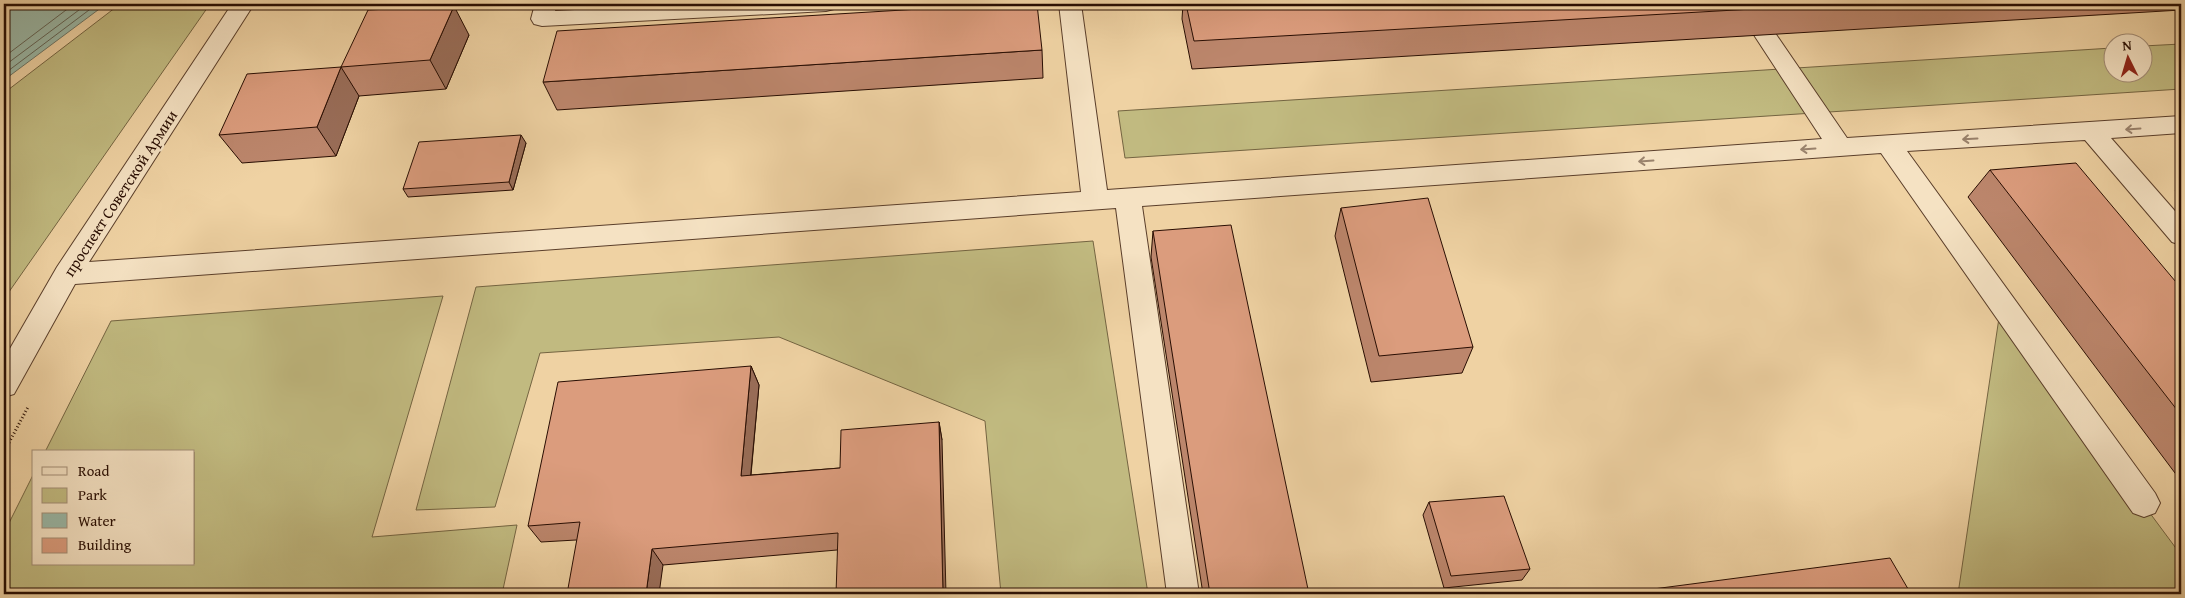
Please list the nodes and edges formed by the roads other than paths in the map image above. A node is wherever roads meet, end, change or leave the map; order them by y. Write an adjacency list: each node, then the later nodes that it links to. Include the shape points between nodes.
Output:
1 (243, 4): 13 (street, проспект Советской Армии)
2 (546, 4): 3 (street, via 542,19)
3 (826, 4)
4 (1070, 4): 11 (street)
5 (1765, 34): 9 (street)
6 (2181, 125): 7 (street, one-way to 7)
7 (2092, 132): 8 (street, one-way to 8); 12 (street)
8 (1888, 144): 9 (street); 15 (street)
9 (1840, 147): 10 (street, one-way to 10)
10 (1128, 198): 11 (street); 16 (street)
11 (1095, 200): 13 (street)
12 (2181, 235)
13 (67, 274): 14 (street, проспект Советской Армии)
14 (4, 385)
15 (2144, 504)
16 (1183, 594)

